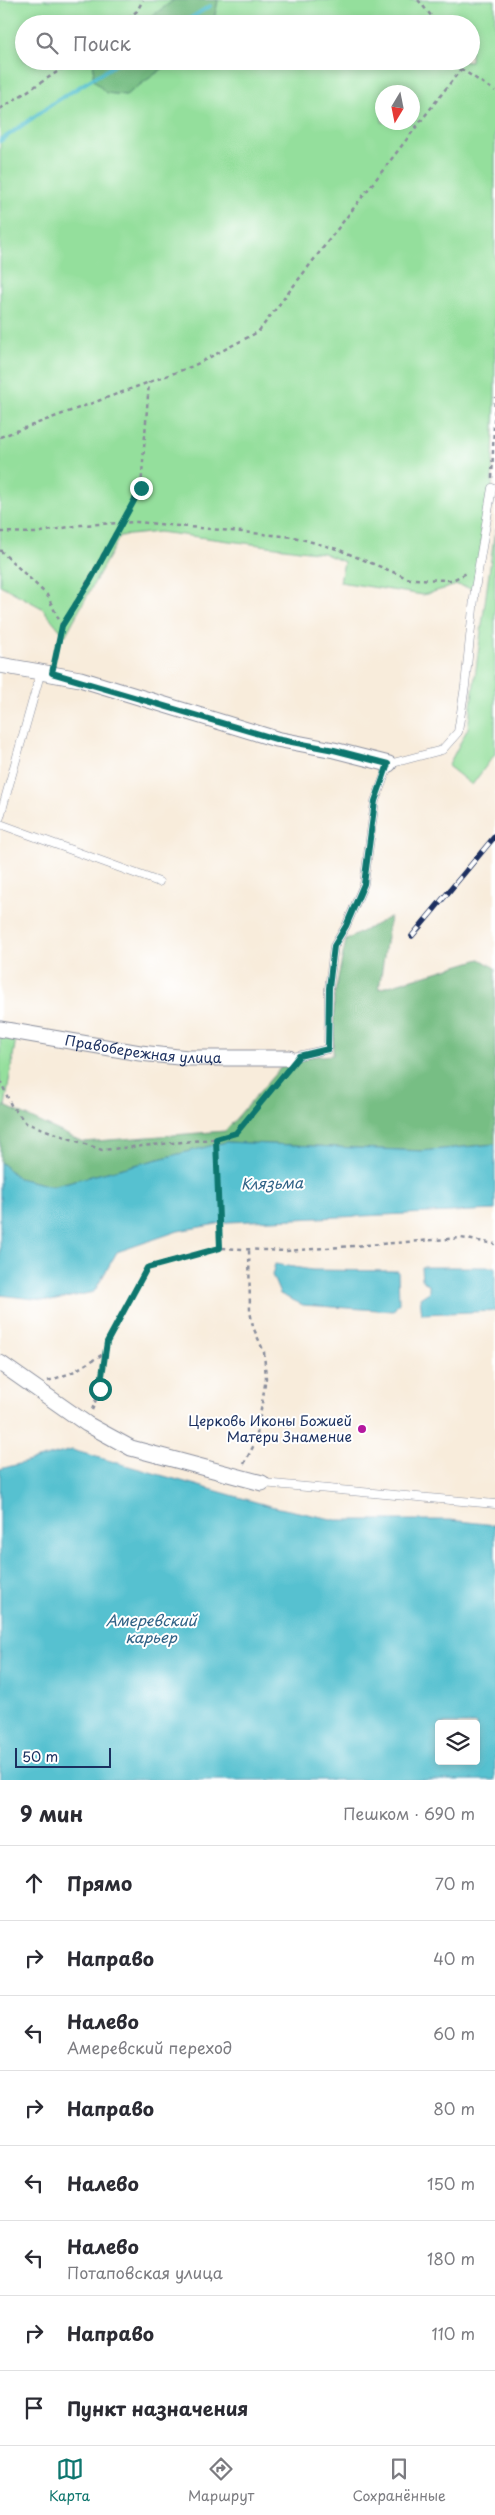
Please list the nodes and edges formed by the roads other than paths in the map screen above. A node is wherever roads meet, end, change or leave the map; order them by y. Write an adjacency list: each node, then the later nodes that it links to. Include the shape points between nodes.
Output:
1 (492, 488): 4 (lane, via 475,589 458,732 442,750)
2 (0, 665): 3 (street)
3 (46, 672): 4 (street, via 276,739); 5 (lane)
4 (388, 764): 9 (lane, via 375,801 364,884 334,946 329,988 328,1049)
5 (0, 817)
6 (0, 824): 7 (lane)
7 (159, 882)
8 (0, 1029): 9 (street, Правобережная улица, via 188,1058)
9 (294, 1057)
10 (0, 1363): 11 (street, via 87,1424 131,1448)
11 (262, 1484): 12 (lane)
12 (495, 1504)

